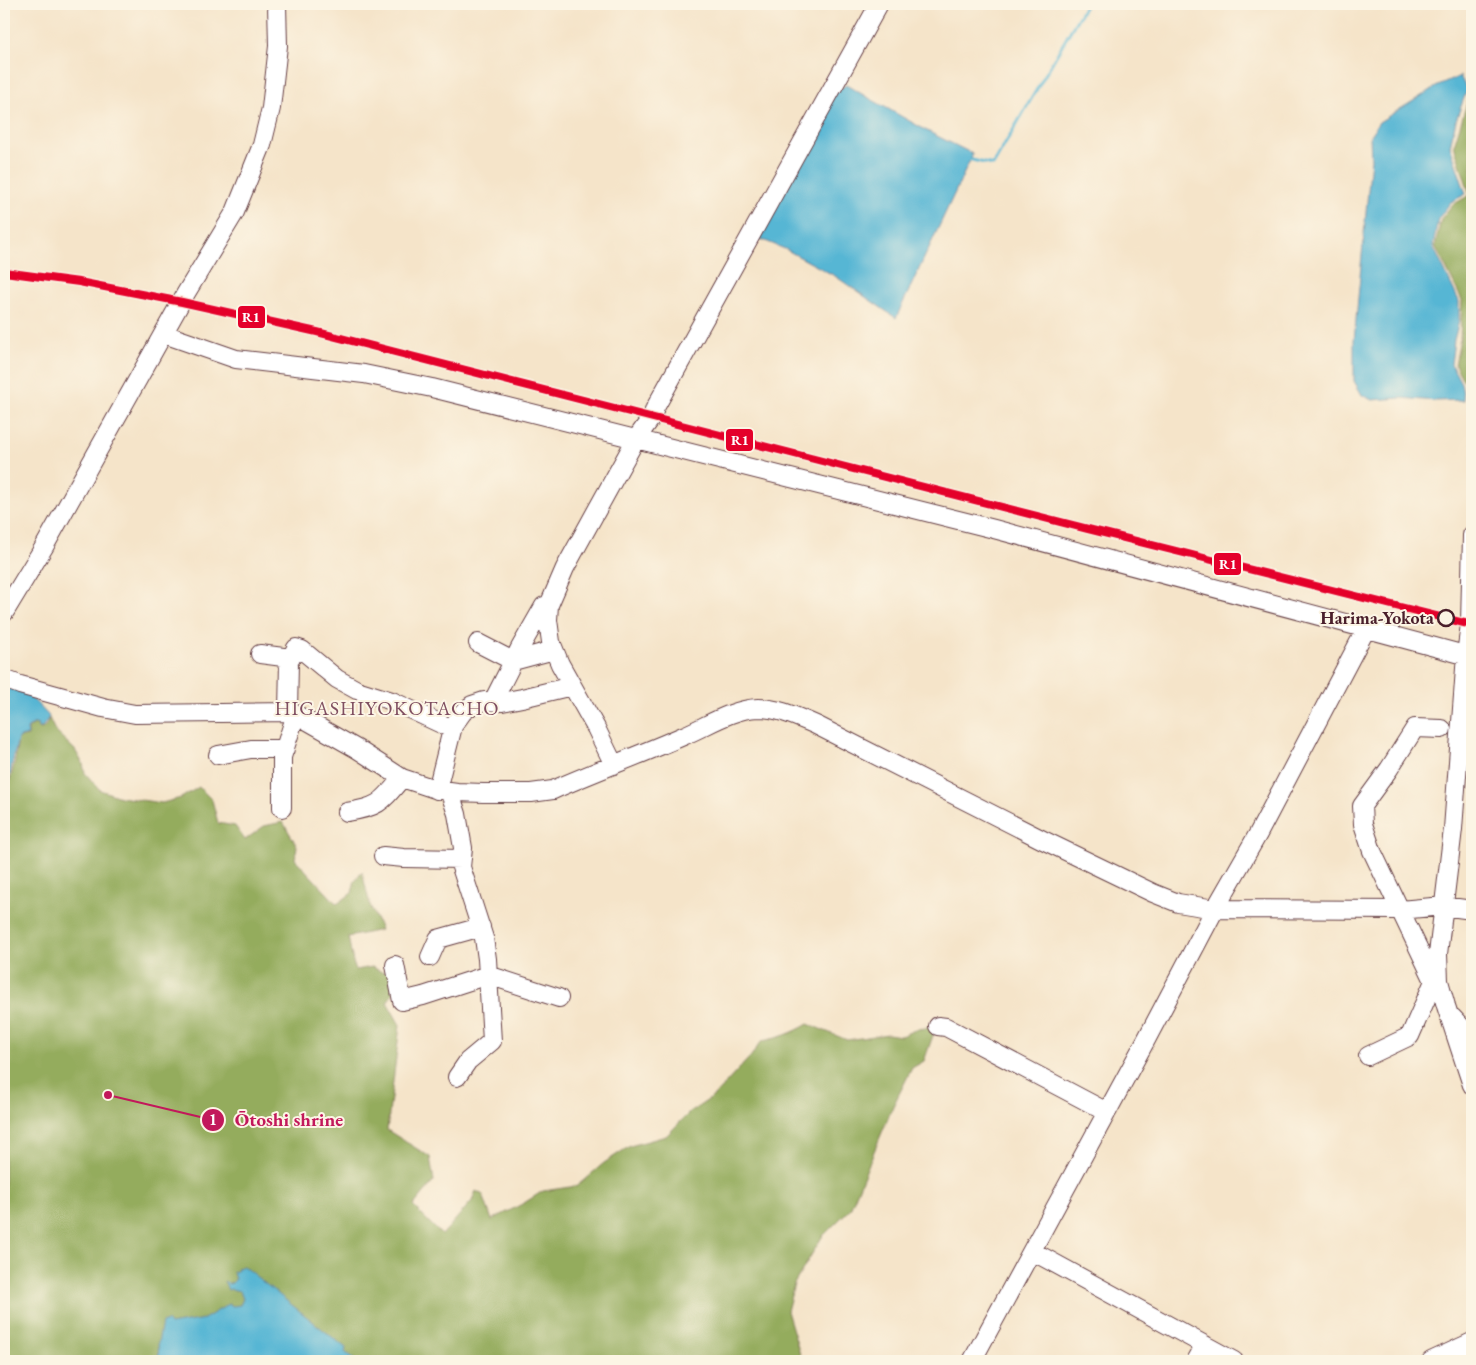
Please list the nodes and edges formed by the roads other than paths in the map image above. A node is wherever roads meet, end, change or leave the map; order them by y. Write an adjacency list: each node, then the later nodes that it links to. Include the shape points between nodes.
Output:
1 (277, 4): 3 (street, via 275,81 262,145 234,212)
2 (878, 4): 4 (street, via 652,418)
3 (164, 334): 4 (street, via 236,359 364,374); 7 (street)
4 (636, 439): 6 (street, via 565,568); 8 (street, via 984,526)
5 (1472, 536): 12 (street)
6 (549, 605): 10 (street, via 548,620); 14 (street, via 544,606)
7 (4, 613)
8 (1366, 628): 12 (street); 31 (street)
9 (478, 643): 14 (street)
10 (554, 650): 14 (street); 16 (street)
11 (260, 654): 13 (street)
12 (1469, 656): 30 (street, via 1453,829)
13 (291, 658): 18 (street); 19 (street, via 296,648 302,650 337,679 357,690 392,701)
14 (513, 662): 17 (street)
15 (4, 679): 18 (street, via 135,714)
16 (572, 686): 17 (street, via 502,702); 23 (street)
17 (493, 701): 19 (street, via 472,705)
18 (292, 713): 21 (street); 24 (street)
19 (452, 729): 25 (street)
20 (1442, 729): 32 (street, via 1415,728 1362,806 1363,824 1372,850)
21 (285, 749): 22 (street, via 251,748); 26 (street, via 282,757)
22 (218, 755)
23 (614, 764): 25 (street, via 554,790 531,793); 31 (street, via 737,712 774,709 816,725 1153,893 1178,903)
24 (402, 778): 25 (street); 27 (street, via 379,804)
25 (444, 791): 29 (street, via 452,796 457,814)
26 (282, 808)
27 (347, 812)
28 (383, 856): 29 (street)
29 (462, 859): 34 (street, via 461,867)
30 (1442, 906): 32 (street); 33 (street); 38 (street)
31 (1215, 909): 32 (street); 46 (street)
32 (1400, 910): 38 (street)
33 (1472, 910)
34 (480, 927): 35 (street, via 438,939); 37 (street)
35 (430, 957)
36 (395, 965): 37 (street, via 402,1001)
37 (488, 975): 39 (street); 44 (street, via 492,1041 468,1061)
38 (1437, 981): 40 (street); 43 (street, via 1410,1036)
39 (559, 998)
40 (1450, 1017): 42 (street); 45 (street)
41 (938, 1026): 46 (street, via 946,1027)
42 (1472, 1038)
43 (1368, 1056)
44 (458, 1077)
45 (1472, 1085)
46 (1107, 1112): 47 (street)
47 (1032, 1251): 48 (street); 50 (street)
48 (1199, 1342): 51 (street); 52 (street)
49 (1472, 1342): 53 (street)
50 (972, 1361)
51 (1196, 1361)
52 (1234, 1361)
53 (1431, 1361)

